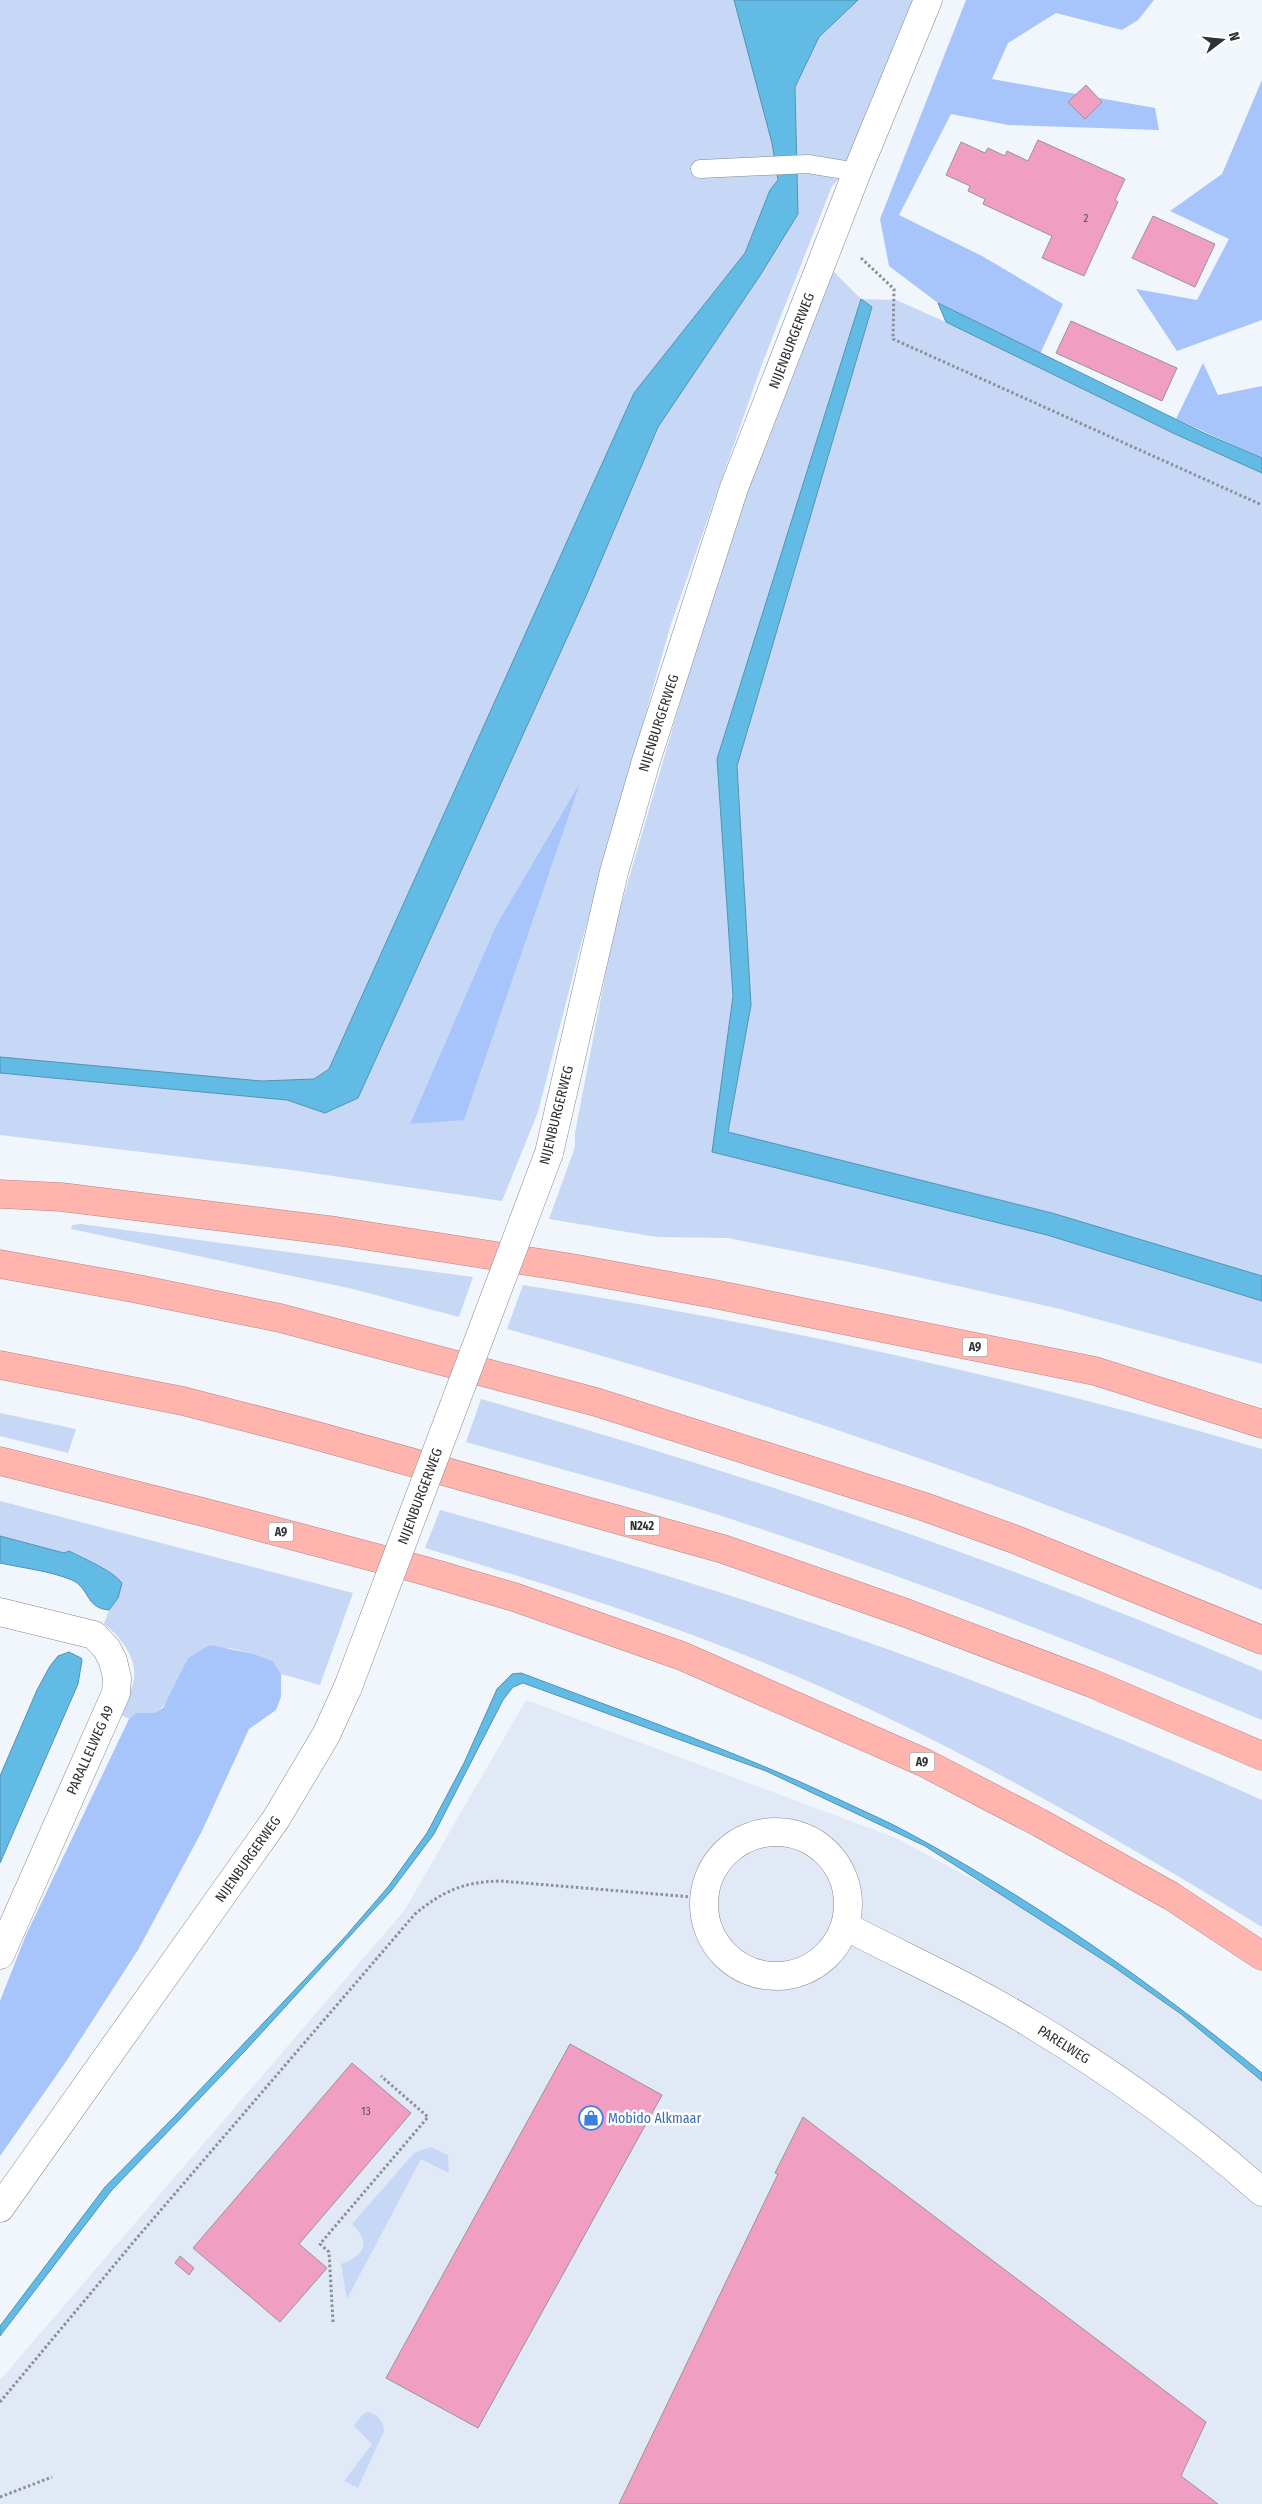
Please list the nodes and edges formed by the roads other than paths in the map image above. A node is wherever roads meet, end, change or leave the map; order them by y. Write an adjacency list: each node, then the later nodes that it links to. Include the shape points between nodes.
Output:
1 (928, 0): 3 (street, NIJENBURGERWEG)
2 (700, 169): 3 (lane, via 808,164)
3 (857, 172): 16 (street, NIJENBURGERWEG, bridge, via 734,488 646,761 614,872 549,1153 348,1687 326,1735 276,1818)
4 (0, 1194): 7 (highway, A9, via 61,1197 336,1231 706,1292 1095,1371)
5 (0, 1264): 10 (highway, via 280,1318 596,1402 922,1506 1014,1539)
6 (0, 1365): 11 (highway, N242, via 182,1402 294,1430 723,1549 1091,1683)
7 (1262, 1424)
8 (0, 1461): 14 (highway, A9, via 422,1570 514,1597 682,1656 924,1763 1171,1896)
9 (0, 1612): 13 (street, PARALLELWEG A9, via 94,1635 107,1649 117,1678 116,1693)
10 (1262, 1640)
11 (1262, 1756)
12 (845, 1926): 12 (street, via 834,1947 818,1964 797,1974 774,1977 751,1972 730,1960 715,1943 705,1922 704,1898 709,1876 721,1855 736,1843 754,1834 774,1830 793,1833 812,1840 828,1852 840,1868 849,1907); 15 (street, PARELWEG, via 1040,2029 1113,2076 1190,2132)
13 (0, 1955)
14 (1262, 1956)
15 (1262, 2192)
16 (0, 2208)

